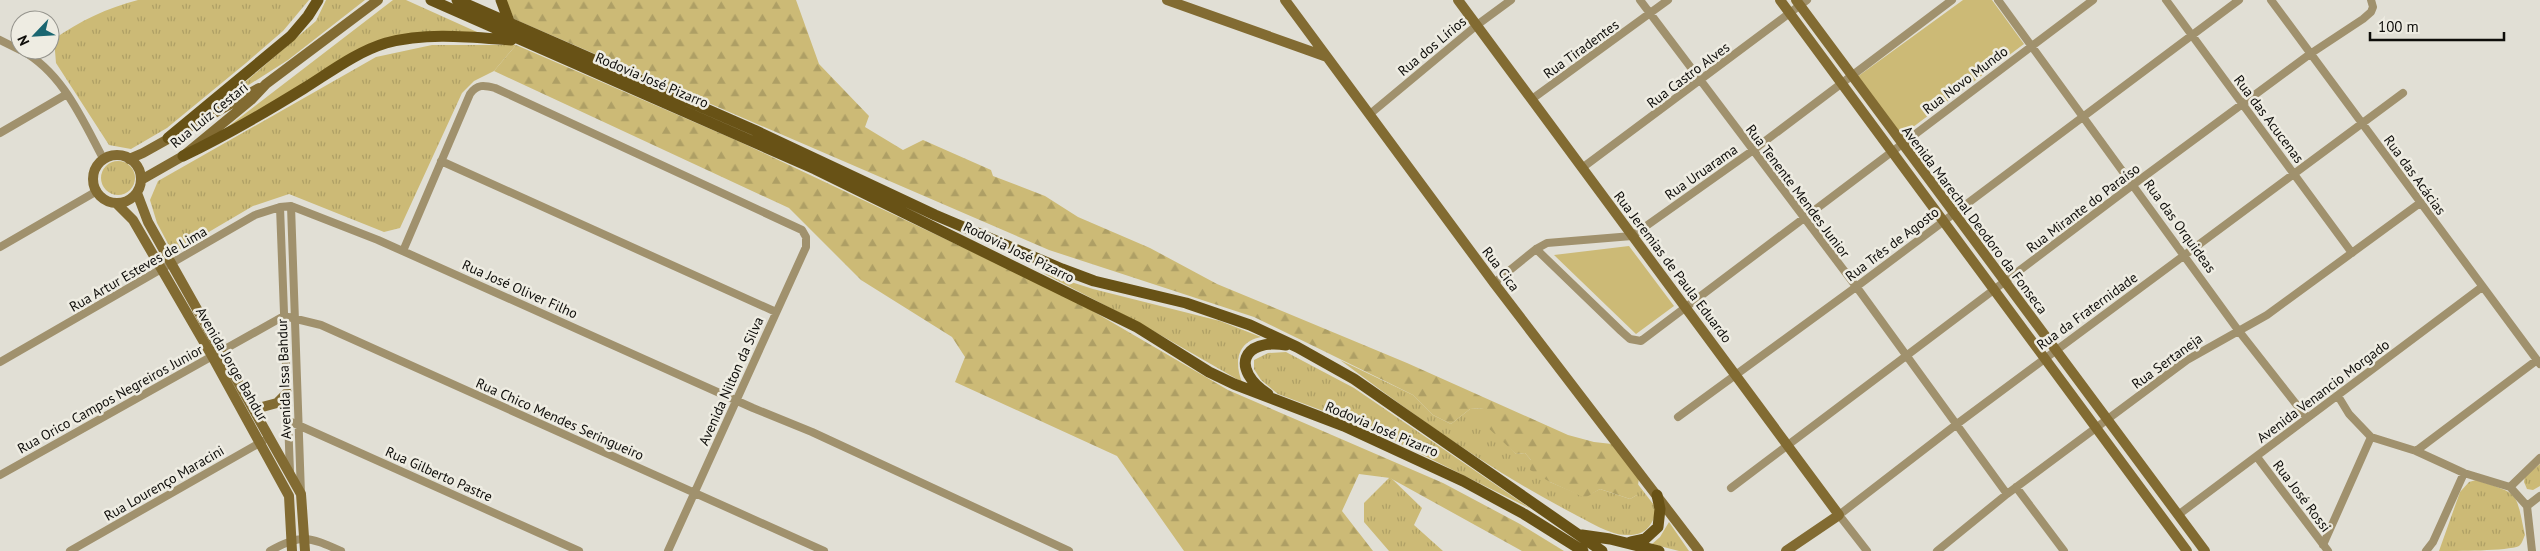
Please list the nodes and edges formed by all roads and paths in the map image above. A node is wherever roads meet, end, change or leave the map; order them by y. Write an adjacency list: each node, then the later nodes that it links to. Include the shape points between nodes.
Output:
1 (318, 0): 44 (main road, via 291,36)
2 (431, 0): 27 (main road, Rodovia José Pizarro)
3 (457, 0): 23 (main road, Rodovia José Pizarro)
4 (501, 0): 23 (main road)
5 (1168, 0): 26 (street)
6 (1285, 0): 28 (street, Rua Cica)
7 (1458, 0): 24 (street, Rua Jeremias de Paula Eduardo)
8 (1511, 0): 24 (street, Rua dos Lírios)
9 (1640, 0): 22 (street, Rua Tenente Mendes Junior)
10 (1668, 0): 22 (street, Rua Tiradentes)
11 (1780, 0): 21 (street, Avenida Marechal Deodoro da Fonseca)
12 (1952, 0): 33 (street, Rua Uruarama)
13 (1998, 0): 29 (street, Rua das Orquideas)
14 (2093, 0): 29 (street, Rua Novo Mundo)
15 (2166, 0): 25 (street, Rua das Acucenas)
16 (2239, 0): 25 (street, Rua Três de Agosto)
17 (2271, 0): 30 (street, Rua das Acácias)
18 (2371, 0): 30 (street, Rua Mirante do Paraíso, via 2371,12)
19 (377, 1): 35 (street, Rua Luiz Cestari)
20 (1801, 2): 21 (street, Rua Castro Alves); 33 (street, Avenida Marechal Deodoro da Fonseca)
21 (1790, 13): 33 (street, Avenida Marechal Deodoro da Fonseca); 34 (street, Rua Castro Alves)
22 (1650, 14): 34 (street, Rua Tenente Mendes Junior); 38 (street, Rua Tiradentes)
23 (510, 24): 83 (main road, Rodovia José Pizarro, via 1062,269 1094,281 1186,303 1250,325)
24 (1477, 25): 38 (street, Rua Jeremias de Paula Eduardo); 40 (street, Rua dos Lírios)
25 (2191, 35): 39 (street, Rua das Acucenas); 41 (street, Rua Três de Agosto)
26 (1279, 39): 28 (street, via 1312,48); 31 (street)
27 (520, 41): 48 (main road, via 440,36 384,44 364,52 260,115); 94 (main road, Rodovia José Pizarro, via 815,169 1137,327 1217,376)
28 (1317, 44): 31 (street, Rua Cica)
29 (2032, 45): 41 (street, Rua das Orquideas); 45 (street, Rua Novo Mundo)
30 (2310, 54): 39 (street, Rua Mirante do Paraíso); 42 (street, Rua das Acácias)
31 (1327, 57): 40 (street, Rua Cica)
32 (35, 60): 37 (street, via 46,67)
33 (1846, 80): 45 (street, Avenida Marechal Deodoro da Fonseca); 46 (street, Avenida Marechal Deodoro da Fonseca); 47 (street, Rua Uruarama)
34 (1701, 81): 47 (street, Rua Tenente Mendes Junior); 52 (street, Rua Castro Alves)
35 (266, 84): 44 (street, Rua Luiz Cestari); 48 (street, Rua Luiz Cestari)
36 (2403, 93): 42 (street, Rua da Fraternidade)
37 (67, 94): 43 (street); 50 (street)
38 (1532, 100): 52 (street, Rua Jeremias de Paula Eduardo)
39 (2242, 105): 53 (street, Rua das Acucenas); 55 (street, Rua Mirante do Paraíso)
40 (1370, 114): 74 (street, Rua Cica)
41 (2084, 116): 55 (street, Rua das Orquideas); 62 (street, Rua Três de Agosto)
42 (2362, 124): 53 (street, Rua da Fraternidade); 59 (street, Rua das Acácias)
43 (0, 133)
44 (168, 138): 49 (street, Rua Luiz Cestari)
45 (1901, 144): 46 (street, Rua Novo Mundo); 62 (street, Avenida Marechal Deodoro da Fonseca)
46 (1892, 150): 63 (street, Rua Novo Mundo); 64 (street, Avenida Marechal Deodoro da Fonseca)
47 (1752, 151): 63 (street, Rua Tenente Mendes Junior); 65 (street, Rua Uruarama)
48 (183, 156): 54 (street, Rua Luiz Cestari)
49 (129, 159): 50 (street, via 115,156); 54 (street, via 138,168)
50 (104, 160): 56 (street, via 95,172)
51 (441, 162): 68 (street); 79 (street); 79 (street, Avenida Nilton da Silva, via 470,94 476,87 484,85 495,88 805,233 806,247)
52 (1582, 168): 65 (street, Rua Jeremias de Paula Eduardo)
53 (2294, 174): 69 (street, Rua das Acucenas); 70 (street, Rua da Fraternidade)
54 (141, 180): 57 (street)
55 (2134, 184): 70 (street, Rua das Orquideas); 73 (street, Rua Mirante do Paraíso)
56 (97, 191): 58 (street, via 109,202); 66 (street)
57 (137, 193): 58 (street, via 132,199); 71 (street, Avenida Jorge Bahdur, via 141,209)
58 (116, 203): 72 (street, Avenida Jorge Bahdur, via 133,220)
59 (2420, 203): 69 (street, Rua Sertaneja); 76 (street, Rua das Acácias)
60 (291, 206): 61 (street, Rua Artur Esteves de Lima); 68 (street, Rua José Oliver Filho); 81 (street, Avenida Issa Bahdur)
61 (280, 207): 71 (street, Rua Artur Esteves de Lima, via 255,215); 80 (street, Avenida Issa Bahdur)
62 (1954, 213): 64 (street, Rua Três de Agosto); 73 (street, Avenida Marechal Deodoro da Fonseca)
63 (1803, 218): 75 (street, Rua Tenente Mendes Junior); 78 (street, Rua Novo Mundo)
64 (1944, 221): 75 (street, Rua Três de Agosto); 77 (street, Avenida Marechal Deodoro da Fonseca)
65 (1632, 236): 67 (street, via 1553,243); 78 (street, Rua Jeremias de Paula Eduardo)
66 (0, 247)
67 (1536, 250): 74 (street); 78 (street, Rua Novo Mundo, via 1630,339 1646,338)
68 (403, 251): 93 (street, Rua José Oliver Filho)
69 (2352, 253): 82 (street, Rua Sertaneja, via 2267,315)
70 (2186, 256): 82 (street, Rua das Orquideas); 84 (street, Rua da Fraternidade)
71 (170, 263): 72 (street, Rua Artur Esteves de Lima); 85 (street, Avenida Jorge Bahdur)
72 (160, 269): 85 (street, Avenida Jorge Bahdur); 88 (street, Rua Artur Esteves de Lima)
73 (2005, 282): 77 (street, Rua Mirante do Paraíso); 84 (street, Avenida Marechal Deodoro da Fonseca)
74 (1494, 283): 117 (street, Rua Cica)
75 (1856, 287): 86 (street, Rua Tenente Mendes Junior); 90 (street, Rua Três de Agosto)
76 (2482, 287): 89 (street, Rua das Acácias); 92 (street, Avenida Venancio Morgado)
77 (1996, 290): 86 (street, Rua Mirante do Paraíso); 87 (street, Avenida Marechal Deodoro da Fonseca)
78 (1685, 308): 90 (street, Rua Jeremias de Paula Eduardo)
79 (776, 312): 93 (street, Avenida Nilton da Silva)
80 (284, 316): 81 (street, Rua Chico Mendes Seringueiro); 85 (street, Rua Orico Campos Negreiros Junior); 91 (street, Avenida Issa Bahdur)
81 (295, 317): 101 (street, Avenida Issa Bahdur); 116 (street, Rua Chico Mendes Seringueiro, via 330,329)
82 (2238, 330): 97 (street, Rua das Orquideas); 98 (street, Rua Sertaneja, via 2187,360)
83 (1297, 347): 94 (main road, via 1265,344 1250,352 1245,359 1251,382); 125 (main road, Rodovia José Pizarro, via 1354,379)
84 (2056, 351): 87 (street, Rua da Fraternidade); 98 (street, Avenida Marechal Deodoro da Fonseca)
85 (216, 354): 95 (street, Avenida Jorge Bahdur); 104 (street, Avenida Jorge Bahdur); 110 (street, Rua Orico Campos Negreiros Junior)
86 (1908, 356): 100 (street, Rua Tenente Mendes Junior); 105 (street, Rua Mirante do Paraíso)
87 (2045, 359): 100 (street, Rua da Fraternidade); 102 (street, Avenida Marechal Deodoro da Fonseca)
88 (0, 362)
89 (2539, 362): 106 (street)
90 (1736, 375): 96 (street, Rua Três de Agosto); 105 (street, Rua Jeremias de Paula Eduardo)
91 (287, 393): 95 (street, via 277,403); 99 (street, Avenida Issa Bahdur)
92 (2338, 396): 97 (street, Avenida Venancio Morgado); 103 (street, via 2349,414)
93 (736, 400): 116 (street, Avenida Nilton da Silva); 139 (street, Rua José Oliver Filho)
94 (1284, 405): 124 (main road, Rodovia José Pizarro, via 1344,426 1439,470)
95 (255, 410): 104 (street, Avenida Jorge Bahdur)
96 (1678, 417)
97 (2307, 418): 107 (street, Avenida Venancio Morgado)
98 (2108, 420): 102 (street, Rua Sertaneja); 123 (street, Avenida Marechal Deodoro da Fonseca)
99 (289, 421): 101 (street, Rua Gilberto Pastre); 111 (street, Avenida Issa Bahdur)
100 (1957, 424): 118 (street, Rua Tenente Mendes Junior); 122 (street, Rua da Fraternidade)
101 (300, 425): 115 (street, Avenida Issa Bahdur); 136 (street, Rua Gilberto Pastre)
102 (2097, 428): 112 (street, Rua Sertaneja); 148 (street, Avenida Marechal Deodoro da Fonseca)
103 (2371, 437): 106 (street); 129 (street)
104 (265, 440): 111 (street, Avenida Jorge Bahdur); 119 (street, Avenida Jorge Bahdur); 131 (street, Rua Lourenço Maracini)
105 (1788, 446): 114 (street, Rua Mirante do Paraíso); 122 (street, Rua Jeremias de Paula Eduardo)
106 (2416, 451): 109 (street)
107 (2257, 457): 123 (street, Avenida Venancio Morgado); 129 (street, Rua José Rossi)
108 (2540, 458): 113 (street)
109 (2464, 473): 113 (street); 150 (street)
110 (0, 475)
111 (290, 476): 115 (street, Avenida Jorge Bahdur); 119 (street, Avenida Issa Bahdur)
112 (2016, 487): 118 (street, Rua Sertaneja); 147 (street)
113 (2510, 487): 121 (street)
114 (1731, 488)
115 (302, 494): 127 (street, Avenida Issa Bahdur)
116 (694, 494): 137 (street, Avenida Nilton da Silva); 138 (street, Rua Chico Mendes Seringueiro)
117 (1657, 494): 128 (main road, via 1660,509 1658,527 1645,539); 144 (street, Rua Cica)
118 (2007, 494): 130 (street, Rua Sertaneja)
119 (289, 496): 126 (street, Avenida Jorge Bahdur)
120 (2540, 496): 121 (street)
121 (2527, 506): 151 (street)
122 (1839, 515): 145 (street, Rua da Fraternidade); 146 (street, Rua Jeremias de Paula Eduardo)
123 (2178, 515): 149 (street, Avenida Marechal Deodoro da Fonseca)
124 (1550, 530): 140 (main road); 141 (main road, Rodovia José Pizarro)
125 (1579, 535): 128 (main road); 142 (main road, Rodovia José Pizarro)
126 (292, 539): 127 (street); 132 (street); 133 (street, Avenida Jorge Bahdur)
127 (305, 539): 134 (street, Avenida Issa Bahdur); 135 (street)
128 (1624, 542): 143 (main road)
129 (2325, 548)
130 (1939, 550)
131 (70, 551)
132 (270, 551)
133 (292, 551)
134 (305, 551)
135 (341, 551)
136 (579, 551)
137 (668, 551)
138 (824, 551)
139 (1069, 551)
140 (1578, 551)
141 (1583, 551)
142 (1602, 551)
143 (1658, 551)
144 (1700, 551)
145 (1786, 551)
146 (1867, 551)
147 (2064, 551)
148 (2187, 551)
149 (2205, 551)
150 (2427, 551)
151 (2532, 551)

